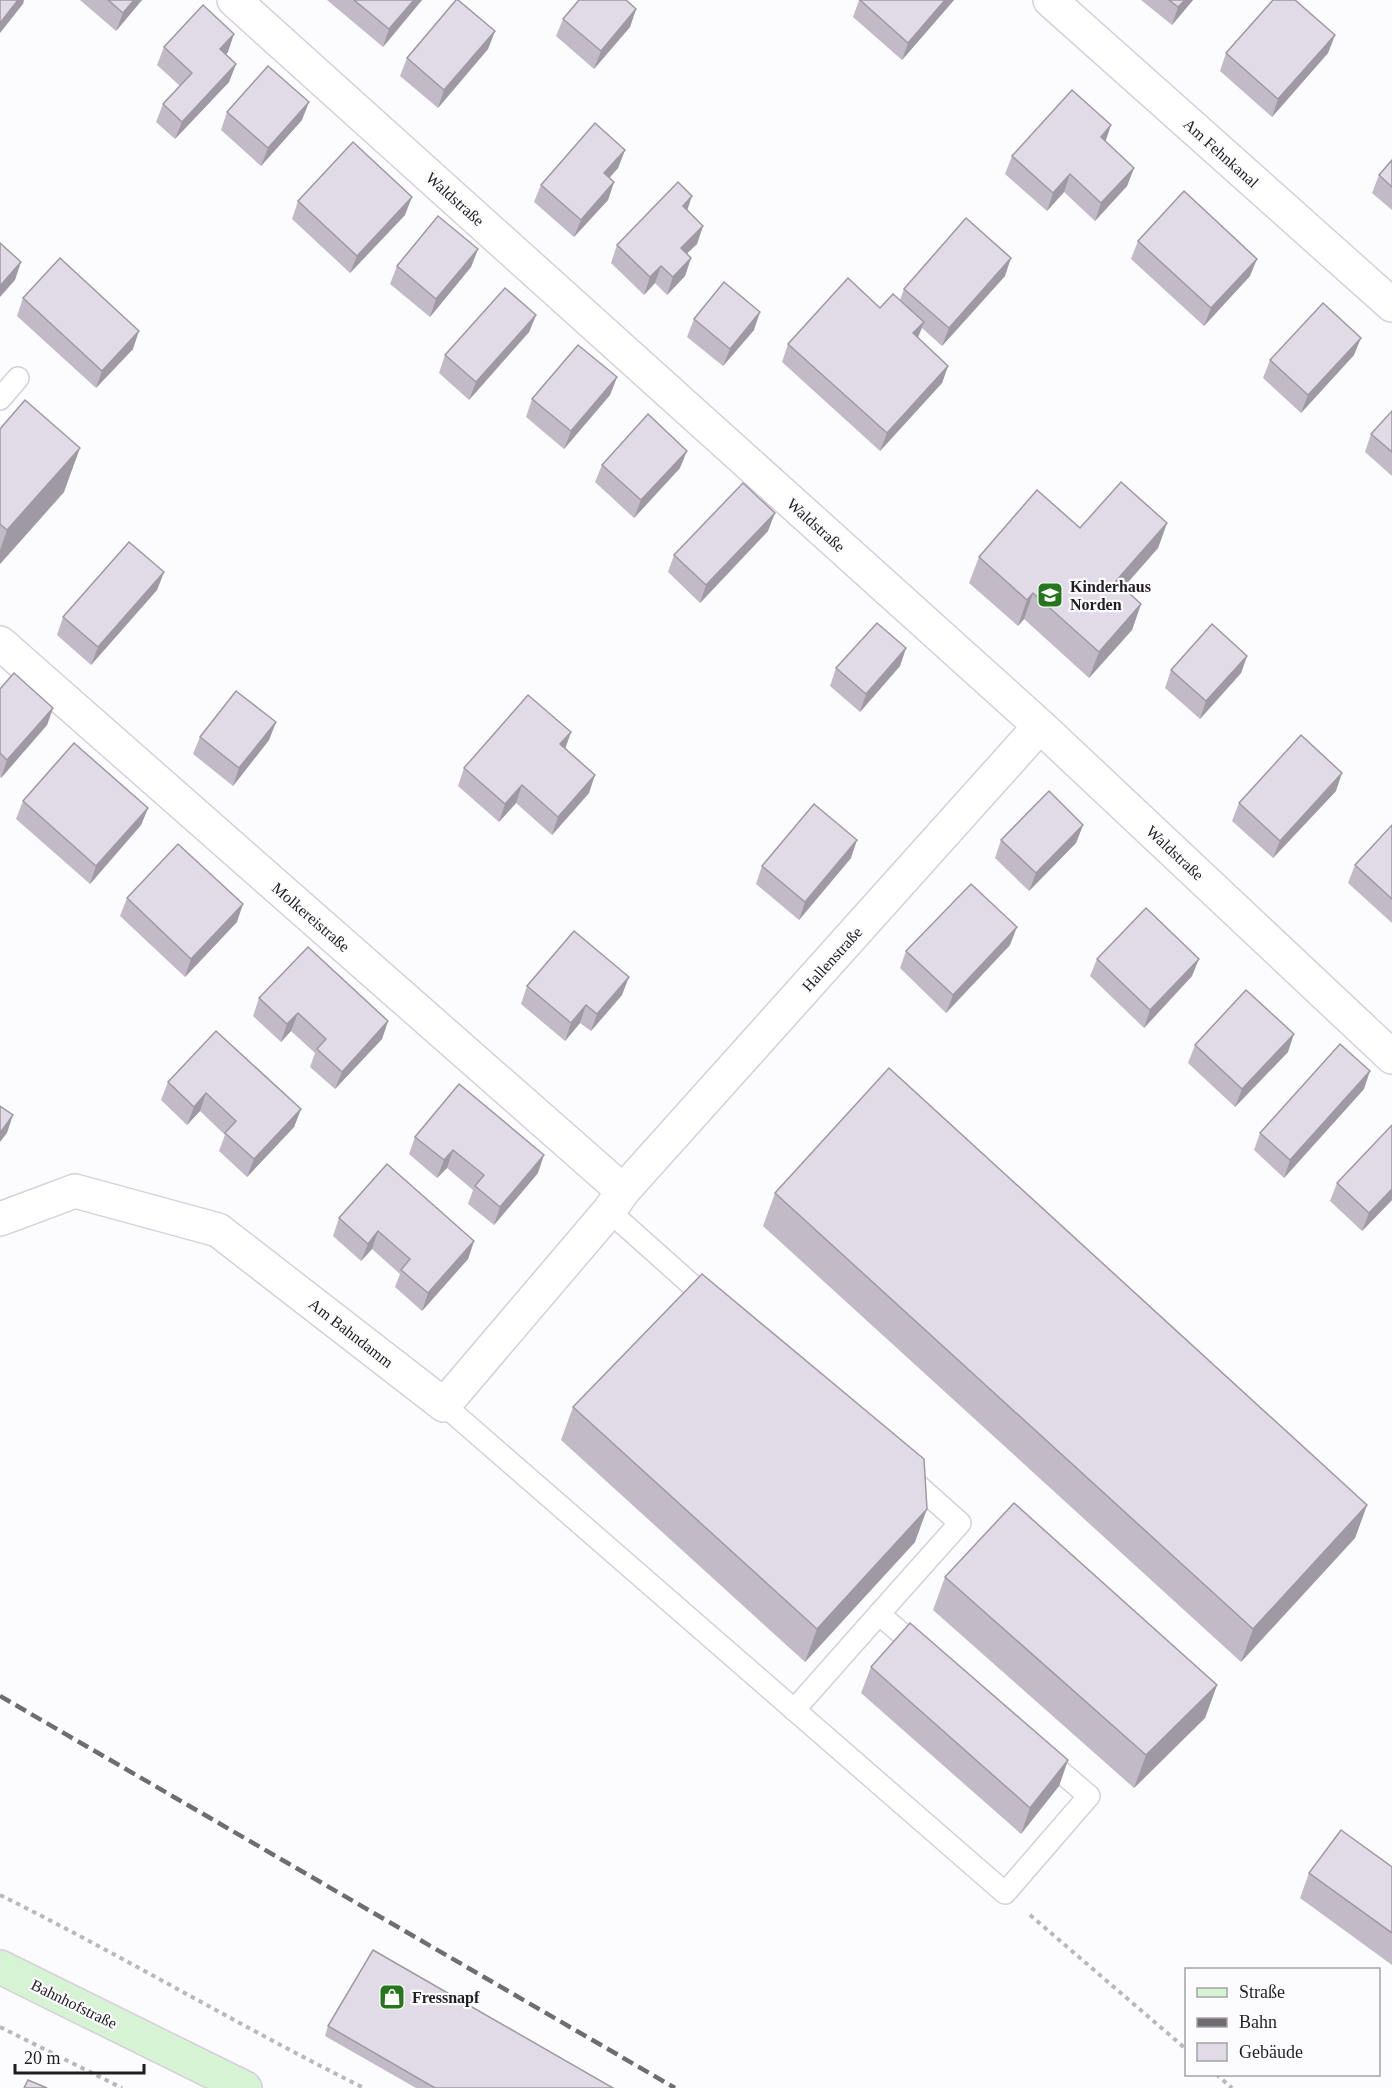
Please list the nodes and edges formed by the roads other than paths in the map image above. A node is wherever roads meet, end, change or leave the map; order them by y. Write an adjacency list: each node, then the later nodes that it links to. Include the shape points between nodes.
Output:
1 (234, 0): 7 (street, Waldstraße)
2 (1050, 0): 3 (street, Am Fehnkanal)
3 (1392, 305)
4 (18, 378): 5 (lane)
5 (0, 399)
6 (0, 643): 9 (street, Molkereistraße)
7 (1040, 726): 8 (street, Waldstraße); 9 (street, Hallenstraße)
8 (1392, 1057)
9 (616, 1201): 11 (lane); 12 (street)
10 (0, 1220): 12 (street, Am Bahndamm, via 75,1191 218,1230)
11 (732, 1320)
12 (444, 1404): 16 (lane)
13 (890, 1460): 14 (lane, via 960,1523)
14 (879, 1614): 15 (lane); 16 (lane)
15 (940, 1667)
16 (794, 1710): 17 (lane, via 1005,1893 1089,1796)
17 (1028, 1743)
18 (0, 1967): 19 (main road, Bahnhofstraße)
19 (245, 2088)

